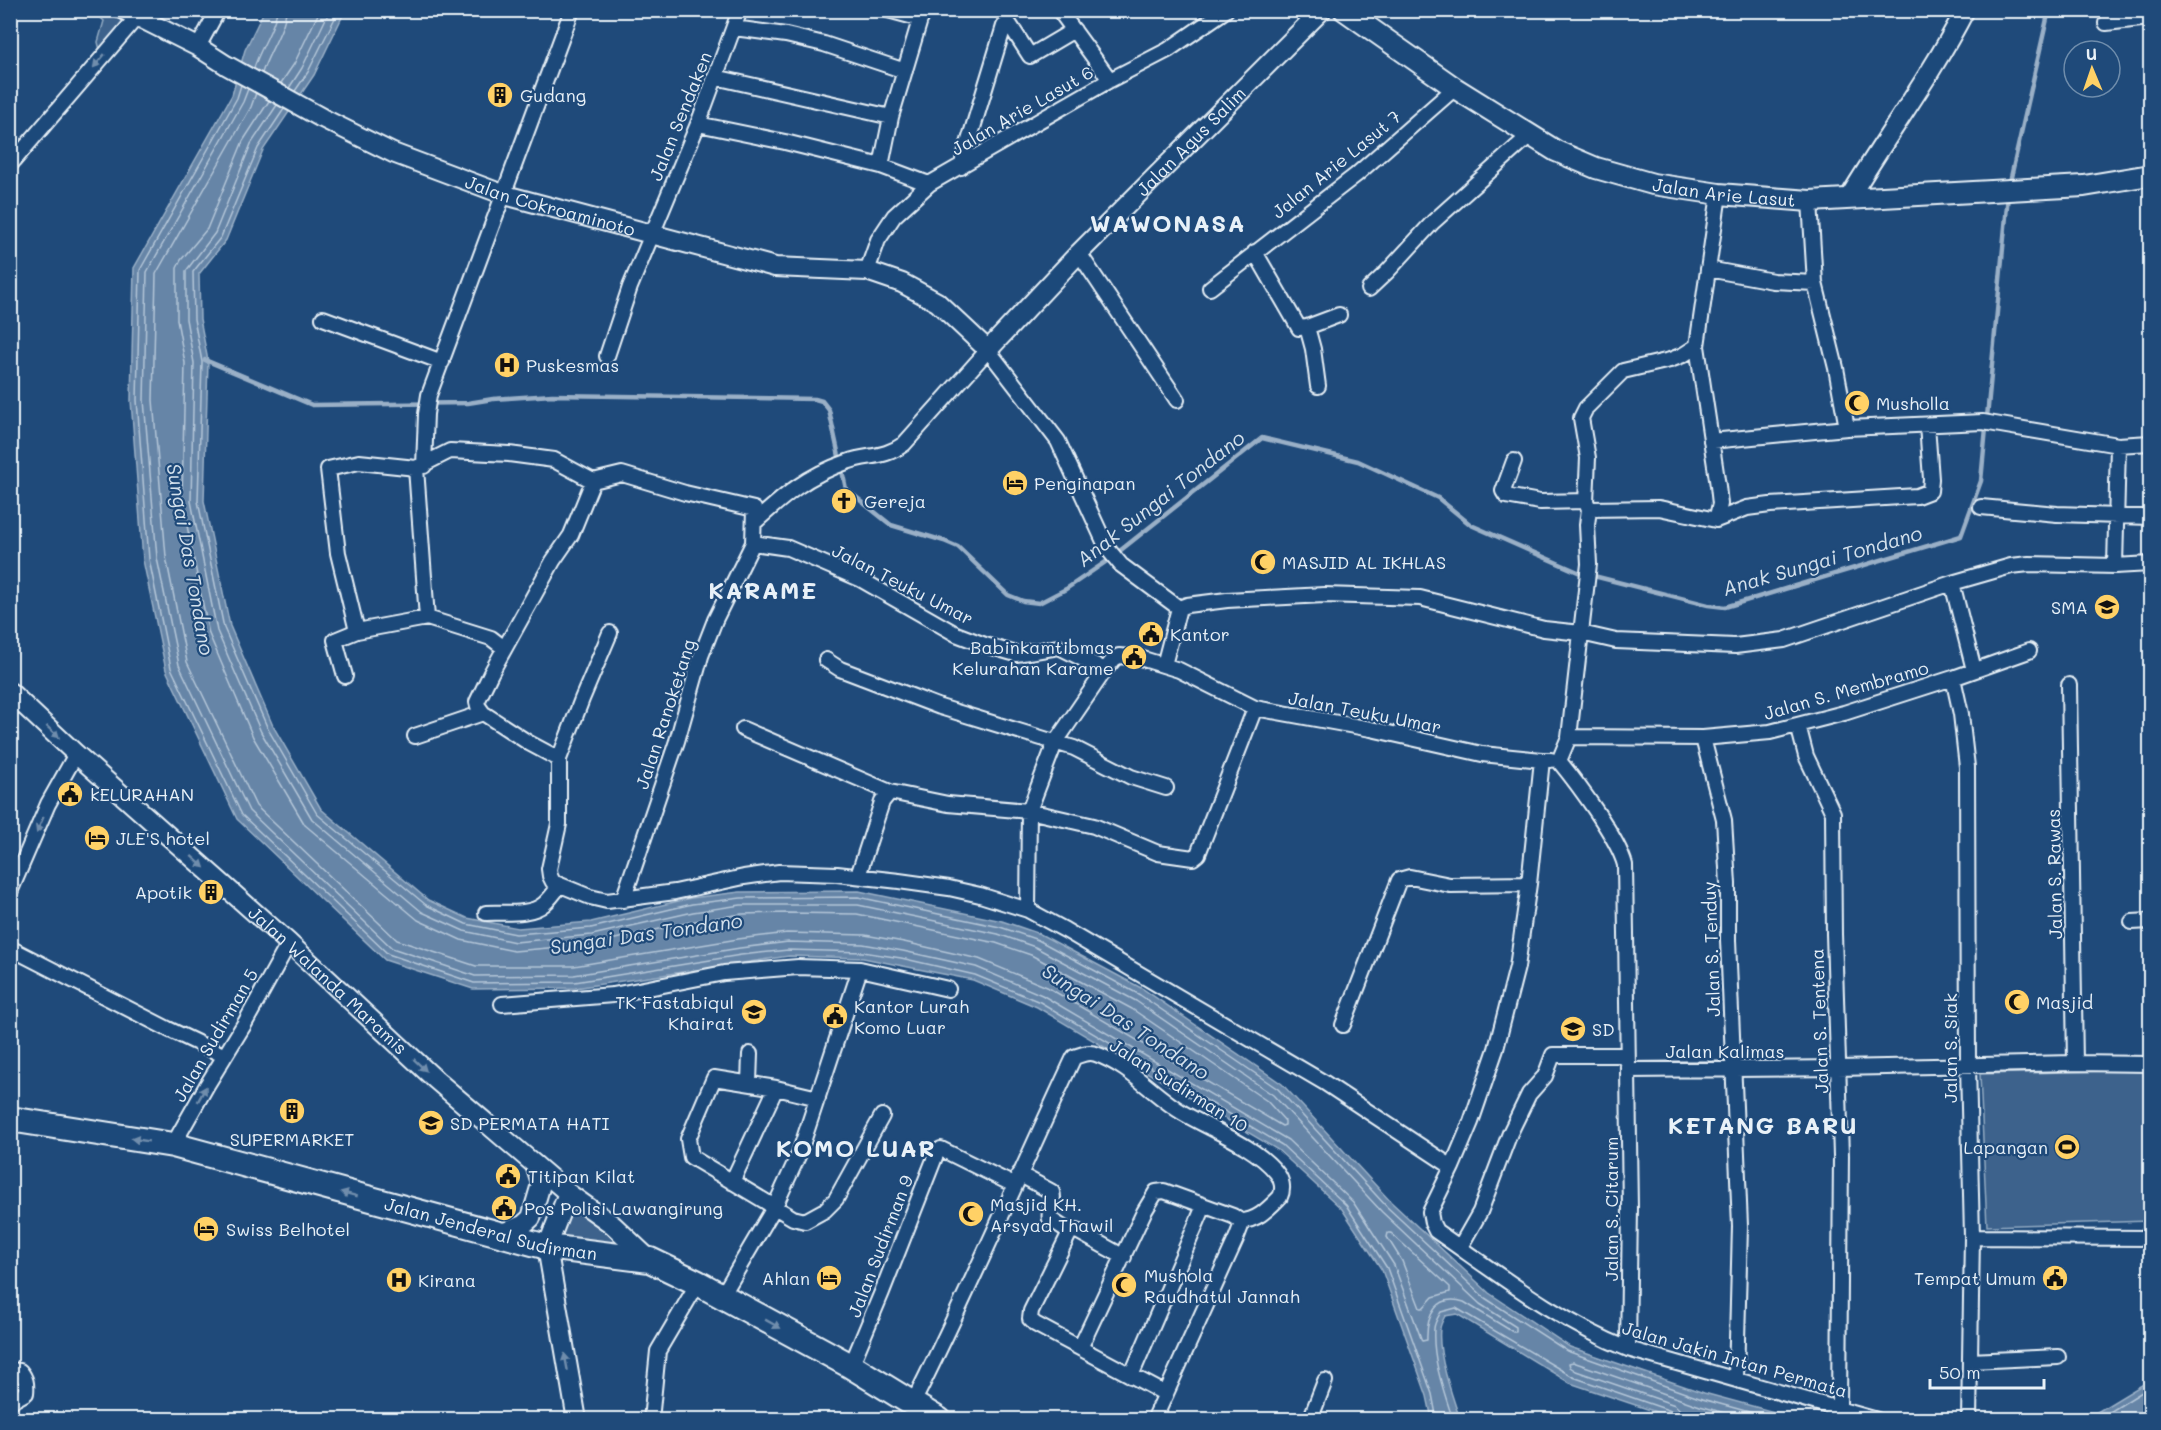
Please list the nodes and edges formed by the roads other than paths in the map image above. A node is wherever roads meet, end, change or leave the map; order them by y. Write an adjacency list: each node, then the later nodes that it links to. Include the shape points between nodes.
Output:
1 (218, 10): 16 (street)
2 (572, 10): 30 (street)
3 (740, 10): 14 (street, Jalan Sendaken)
4 (888, 10): 11 (street)
5 (1059, 10): 15 (street)
6 (1226, 10): 19 (street, Jalan Arie Lasut 6, via 1168,50)
7 (1322, 10): 35 (street, Jalan Agus Salim)
8 (1344, 10): 20 (main road, Jalan Arie Lasut)
9 (1965, 10): 31 (street)
10 (130, 14): 16 (street, Jalan Cokroaminoto); 24 (street, one-way to 24)
11 (922, 15): 17 (street)
12 (2151, 18): 13 (street)
13 (2106, 23)
14 (734, 28): 17 (street, via 824,44); 18 (street, Jalan Sendaken)
15 (1074, 30): 19 (street); 26 (street, via 1030,56 1010,26 1004,26)
16 (198, 47): 30 (street, Jalan Cokroaminoto, via 322,118 393,153)
17 (905, 71): 21 (street)
18 (715, 77): 21 (street); 22 (street, Jalan Sendaken)
19 (1110, 80): 26 (street, Jalan Arie Lasut 6)
20 (1455, 88): 23 (main road, Jalan Arie Lasut); 34 (street, Jalan Arie Lasut 7, via 1356,175)
21 (891, 117): 25 (street)
22 (698, 124): 25 (street); 33 (street, Jalan Sendaken)
23 (1530, 135): 29 (main road, Jalan Arie Lasut, via 1596,168 1653,184); 40 (street, via 1433,222)
24 (10, 165)
25 (881, 166): 28 (street)
26 (961, 167): 28 (street, Jalan Arie Lasut 6)
27 (2151, 175): 31 (main road, Jalan Arie Lasut, via 2085,186)
28 (929, 184): 37 (street, Jalan Arie Lasut 6, via 894,216 878,240)
29 (1719, 194): 32 (main road, Jalan Arie Lasut); 36 (street)
30 (505, 195): 33 (street, Jalan Cokroaminoto); 47 (street)
31 (1849, 198): 32 (main road, Jalan Arie Lasut)
32 (1810, 201): 38 (street)
33 (652, 233): 37 (street, Jalan Cokroaminoto, via 775,267); 46 (street, Jalan Sendaken)
34 (1255, 252): 39 (street, Jalan Arie Lasut 7); 43 (street, via 1299,328)
35 (1079, 253): 45 (street, Jalan Agus Salim); 49 (street)
36 (1708, 269): 38 (street, via 1773,281); 44 (street)
37 (867, 271): 45 (street, Jalan Cokroaminoto, via 903,283 937,302)
38 (1815, 283): 51 (street)
39 (1210, 288)
40 (1369, 289)
41 (1339, 315): 43 (street)
42 (322, 318): 47 (street)
43 (1307, 327): 48 (street)
44 (1697, 346): 52 (street); 58 (street, via 1670,360 1623,371 1586,408 1581,418 1588,458)
45 (988, 350): 63 (street, via 904,444 888,454 830,468 797,485); 68 (street, via 1058,441 1107,548 1121,565)
46 (607, 356)
47 (442, 362): 56 (street, via 429,396)
48 (1318, 386)
49 (1177, 400)
50 (1927, 425): 51 (street); 54 (street, via 1987,422); 62 (street, via 1931,479 1930,491 1925,494 1770,505 1747,508)
51 (1847, 428): 52 (street)
52 (1711, 441): 62 (street, via 1720,504)
53 (2151, 443): 54 (street)
54 (2118, 445): 60 (street)
55 (1514, 461): 58 (street, via 1503,491 1506,496)
56 (420, 467): 57 (street, via 450,452 509,454 554,460); 69 (street); 70 (street, via 359,462 328,469 338,553)
57 (593, 482): 63 (street, via 622,474 754,509); 73 (street, via 570,535)
58 (1587, 505): 62 (street, via 1659,508); 72 (street, via 1589,564)
59 (1981, 507): 60 (street)
60 (2116, 516): 61 (street); 66 (street)
61 (2151, 517)
62 (1716, 520)
63 (754, 523): 64 (street)
64 (753, 543): 77 (street, Jalan Teuku Umar, via 788,548 860,579 956,634 985,645 1016,654 1059,647); 102 (street, Jalan Ranoketang, via 701,656 677,741)
65 (2151, 564): 66 (street)
66 (2115, 566): 67 (street, via 2029,564)
67 (1952, 583): 72 (street, via 1784,640 1735,646 1616,641); 78 (street)
68 (1179, 608): 72 (street, via 1227,600 1324,595 1420,598 1544,629); 76 (street)
69 (427, 618): 70 (street); 73 (street, via 497,641)
70 (357, 631): 79 (street, via 335,640)
71 (610, 633): 92 (street)
72 (1581, 633): 88 (street)
73 (504, 648): 84 (street, via 477,697)
74 (2030, 651): 78 (street)
75 (826, 660): 90 (street, via 940,707)
76 (1164, 665): 77 (street, Jalan Teuku Umar, via 1119,656); 83 (street, Jalan Teuku Umar)
77 (1105, 670): 90 (street)
78 (1974, 670): 80 (street)
79 (345, 676)
80 (1953, 678): 85 (street, Jalan S. Membramo); 118 (street, Jalan S. Siak, via 1967,767)
81 (2069, 685): 115 (street, Jalan S. Rawas)
82 (10, 692): 91 (street, Jalan Walanda Maramis, one-way to 91)
83 (1255, 708): 93 (street, Jalan Teuku Umar, via 1482,754); 97 (street, via 1198,854 1193,858 1158,853 1094,826)
84 (483, 713): 87 (street); 92 (street)
85 (1797, 725): 89 (street, Jalan S. Membramo, via 1770,732); 119 (street, Jalan S. Tentena, via 1806,756 1833,813)
86 (743, 729): 96 (street)
87 (415, 736)
88 (1569, 737): 89 (street, Jalan S. Membramo); 94 (street)
89 (1703, 738): 120 (street, Jalan S. Tenduy, via 1724,820)
90 (1055, 743): 95 (street); 97 (street)
91 (76, 754): 101 (street, one-way to 101, via 48,804); 107 (street, Jalan Walanda Maramis, one-way to 107)
92 (559, 759): 100 (street, via 559,824 549,869 554,882)
93 (1542, 760): 94 (street); 99 (street, Jalan Jakin Intan Permata)
94 (1559, 761): 117 (street, via 1623,856)
95 (1166, 788)
96 (890, 792): 97 (street, via 948,804); 98 (street, via 882,802)
97 (1029, 812): 103 (street)
98 (858, 876): 102 (street, via 779,872); 103 (street, via 949,888)
99 (1529, 884): 112 (street, via 1450,885 1410,877 1399,880); 128 (street, Jalan Jakin Intan Permata, via 1517,967 1496,1049)
100 (560, 885): 102 (street, via 601,900); 104 (street, via 537,908)
101 (10, 892)
102 (623, 900)
103 (1028, 910): 128 (street, via 1325,1083)
104 (486, 913)
105 (2151, 921): 106 (street)
106 (2132, 922)
107 (289, 943): 114 (street, Jalan Sudirman 5); 127 (street, Jalan Walanda Maramis, one-way to 127, via 436,1080)
108 (10, 948): 114 (street)
109 (860, 969): 110 (street); 111 (street, via 798,967 724,973 614,995); 123 (street)
110 (948, 989)
111 (502, 1004)
112 (1343, 1025)
113 (750, 1054): 121 (street)
114 (225, 1056): 126 (street, Jalan Sudirman 5, one-way to 114)
115 (2075, 1063): 116 (street, Jalan Kalimas); 118 (street, Jalan Kalimas)
116 (2151, 1064)
117 (1628, 1065): 120 (street, Jalan Kalimas); 140 (street, Jalan Kalimas, via 1620,1055 1553,1055 1545,1076 1529,1094 1510,1132 1480,1212); 146 (street, Jalan S. Citarum)
118 (1968, 1065): 119 (street, Jalan Kalimas); 137 (street, Jalan S. Siak)
119 (1838, 1068): 120 (street, Jalan Kalimas); 157 (street, Jalan S. Tentena)
120 (1734, 1069): 152 (street, Jalan S. Tenduy, via 1740,1226)
121 (749, 1083): 122 (street); 130 (street, via 714,1078 688,1139 691,1157)
122 (776, 1088): 123 (street); 130 (street)
123 (818, 1098): 132 (street)
124 (882, 1116): 132 (street, via 836,1199 825,1210 805,1221)
125 (10, 1119): 126 (highway, Jalan Jenderal Sudirman, one-way to 125)
126 (173, 1145): 136 (highway, Jalan Jenderal Sudirman, one-way to 126)
127 (536, 1165): 131 (street, Jalan Walanda Maramis); 136 (street, via 541,1184 531,1218)
128 (1452, 1167): 140 (street, Jalan Jakin Intan Permata, via 1430,1212 1436,1231)
129 (1016, 1180): 134 (street, Jalan Sudirman 10, via 1074,1057 1093,1053 1131,1073 1184,1113 1254,1153 1277,1172 1282,1188 1280,1197 1256,1218); 135 (street, via 1052,1192 1050,1219); 149 (street, Jalan Sudirman 9, via 941,1149 937,1152); 156 (street, Jalan Sudirman 10, via 955,1320)
130 (732, 1182): 132 (street)
131 (568, 1193): 139 (street); 142 (street, Jalan Walanda Maramis, via 613,1225)
132 (775, 1206): 144 (street)
133 (1204, 1206): 134 (street); 141 (street, via 1164,1191 1154,1194); 151 (street)
134 (1240, 1221): 154 (street, via 1236,1239)
135 (1070, 1232): 141 (street, via 1077,1231); 145 (street, via 1030,1317 1035,1324)
136 (499, 1234): 139 (highway, Jalan Jenderal Sudirman)
137 (1972, 1237): 138 (street); 148 (street, Jalan S. Siak)
138 (2151, 1238)
139 (547, 1247): 142 (highway, Jalan Jenderal Sudirman); 158 (street, one-way to 139)
140 (1460, 1247): 146 (street, Jalan Jakin Intan Permata, via 1551,1310)
141 (1124, 1257): 145 (street)
142 (650, 1260): 143 (highway, Jalan Jenderal Sudirman)
143 (698, 1283): 144 (highway, Jalan Jenderal Sudirman); 159 (street, via 658,1352)
144 (722, 1296): 149 (highway, Jalan Jenderal Sudirman, one-way to 149)
145 (1080, 1348): 151 (street)
146 (1628, 1348): 152 (street, Jalan Jakin Intan Permata)
147 (2058, 1357): 148 (street)
148 (1970, 1361): 164 (street, Jalan S. Siak)
149 (851, 1366): 156 (highway, Jalan Jenderal Sudirman)
150 (10, 1370): 155 (street, via 20,1371 27,1386 26,1394)
151 (1131, 1376): 154 (street)
152 (1736, 1378): 157 (street, Jalan Jakin Intan Permata)
153 (1325, 1381): 162 (street)
154 (1166, 1394): 161 (street)
155 (10, 1402)
156 (913, 1403): 160 (highway, Jalan Jenderal Sudirman)
157 (1839, 1408): 163 (street, Jalan Jakin Intan Permata)
158 (577, 1419)
159 (651, 1419)
160 (939, 1419)
161 (1155, 1419)
162 (1310, 1419)
163 (1877, 1419)
164 (1969, 1419)

